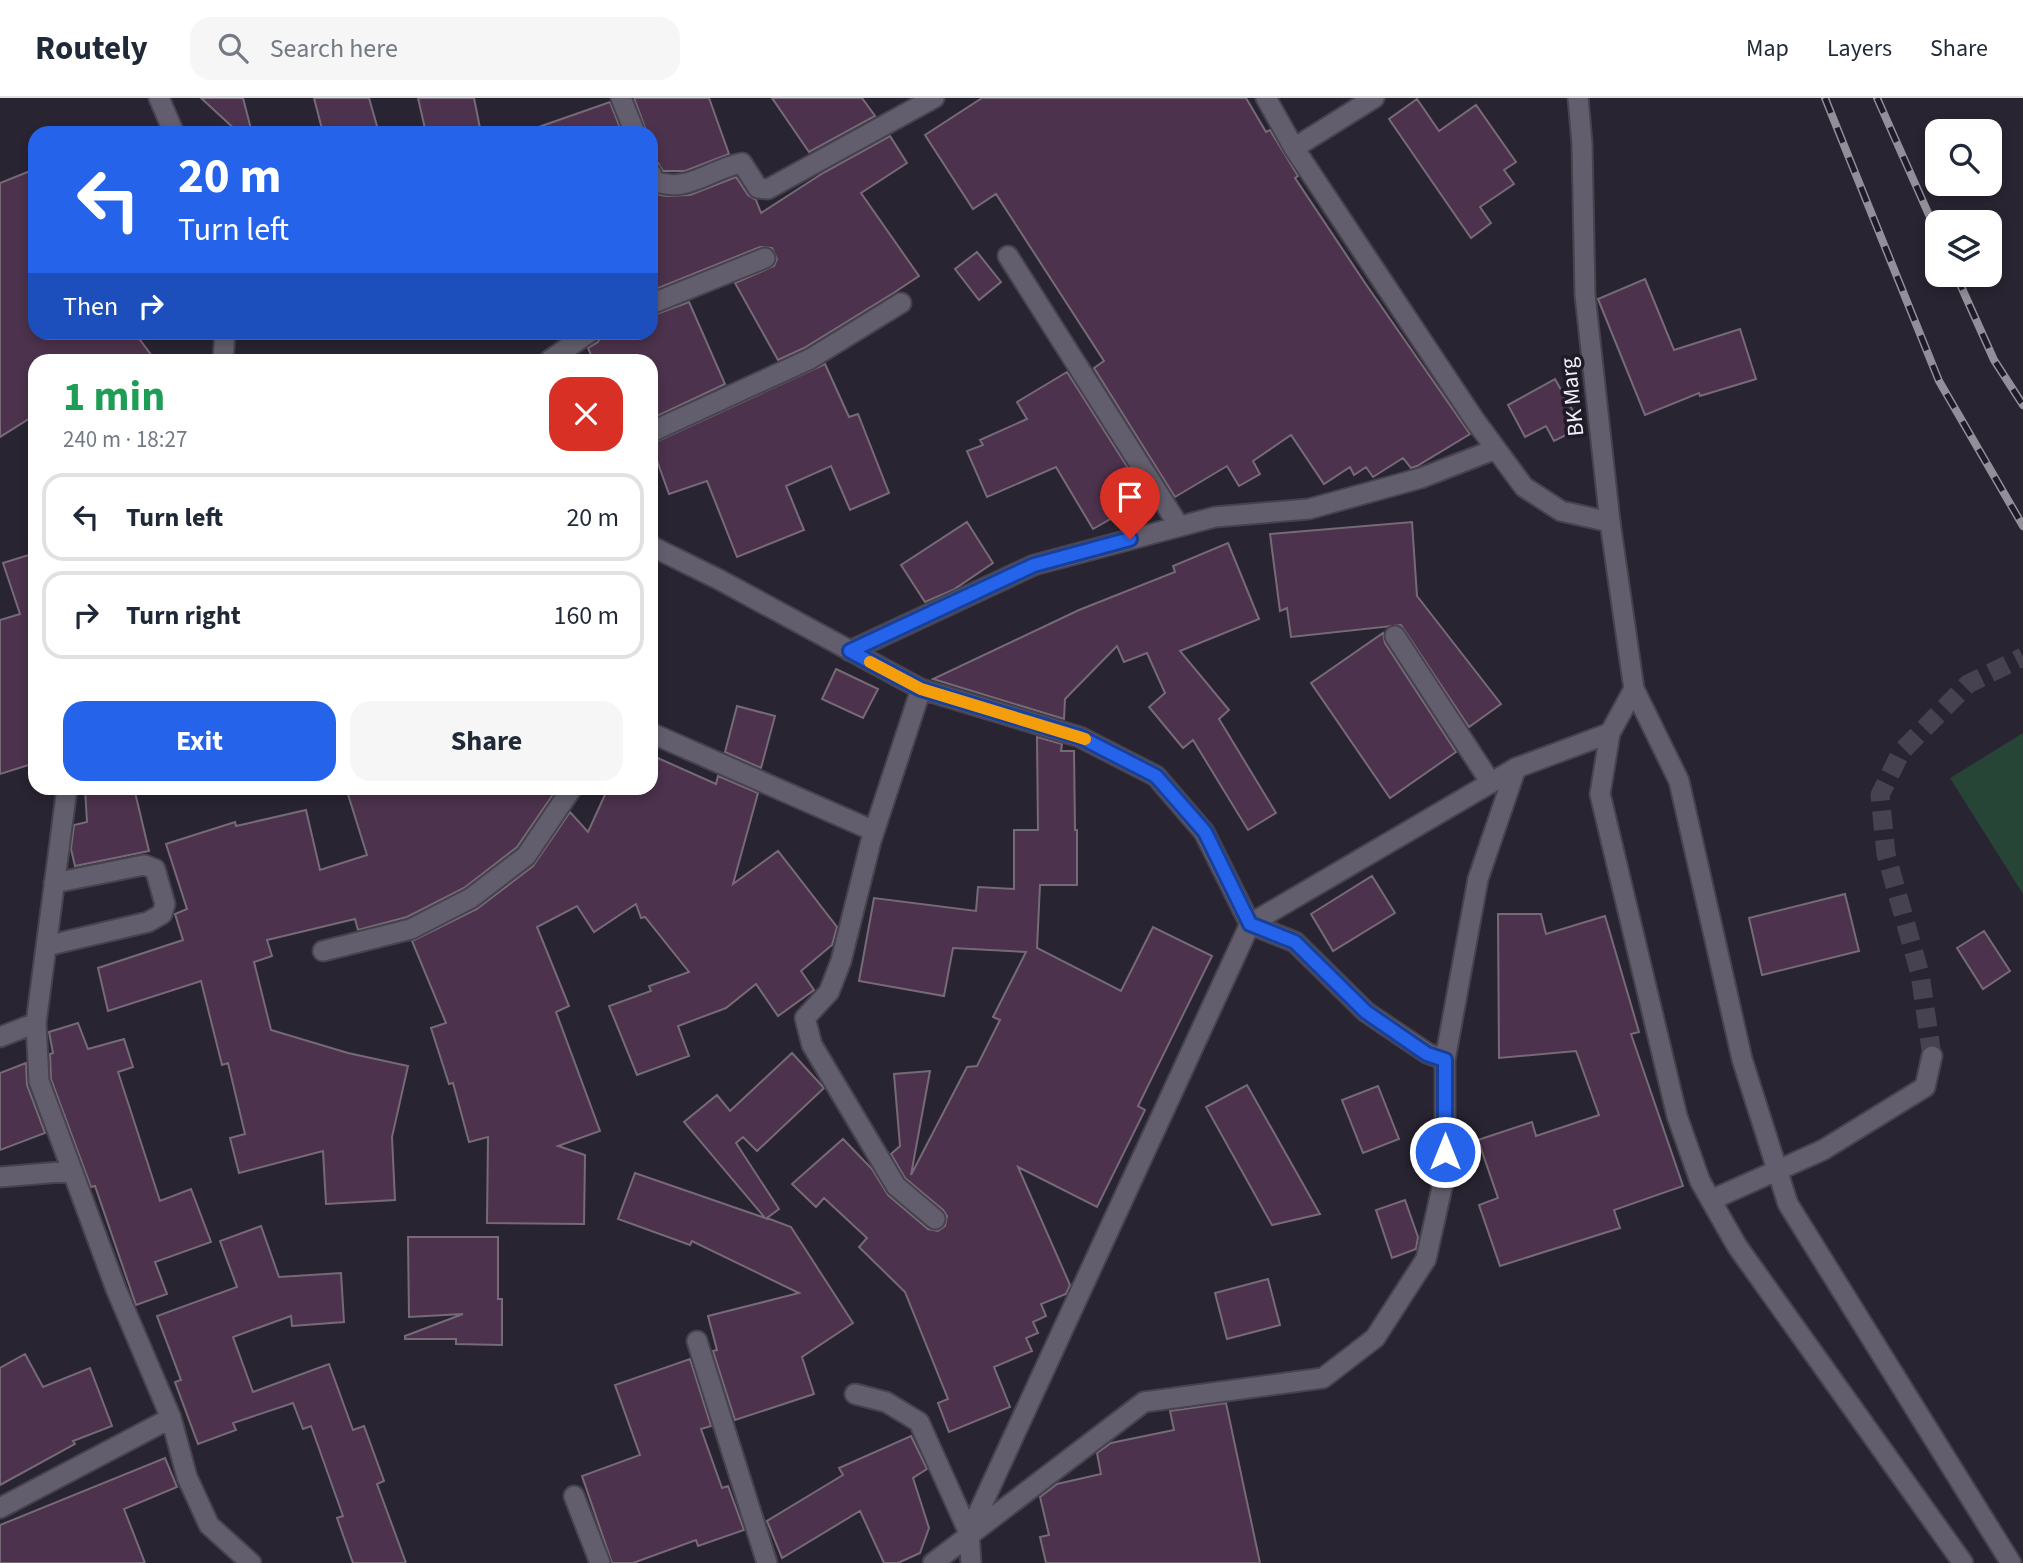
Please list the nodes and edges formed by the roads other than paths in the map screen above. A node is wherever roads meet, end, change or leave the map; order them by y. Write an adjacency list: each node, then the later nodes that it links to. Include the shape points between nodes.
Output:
1 (159, 98): 7 (street)
2 (621, 98): 8 (street)
3 (934, 98): 10 (street, via 768,190 758,188 742,163 685,185)
4 (1266, 98): 9 (street)
5 (1374, 98): 9 (street)
6 (1578, 98): 19 (street, BK Marg, via 1585,295)
7 (171, 126)
8 (632, 126)
9 (1294, 148): 18 (street)
10 (658, 183)
11 (1008, 256): 20 (street)
12 (765, 258): 13 (street)
13 (658, 301)
14 (901, 303): 17 (street, via 810,359)
15 (579, 340): 16 (street)
16 (559, 354)
17 (658, 429)
18 (1496, 449): 19 (street, via 1524,487 1561,511); 20 (street, via 1420,478 1309,509 1215,516)
19 (1610, 522): 24 (street, BK Marg)
20 (1179, 526): 23 (street, via 1034,565)
21 (658, 549): 23 (street)
22 (1395, 636): 29 (street)
23 (850, 651): 25 (street)
24 (1634, 688): 26 (street); 41 (street, BK Marg, via 1679,781 1742,1059)
25 (921, 689): 32 (street); 34 (street, via 1080,737 1156,776 1205,832)
26 (1610, 733): 28 (street); 44 (street, via 1600,794 1677,1116)
27 (658, 736): 32 (street)
28 (1516, 768): 29 (street); 40 (street, via 1478,879)
29 (1491, 783): 34 (street)
30 (66, 795): 33 (street)
31 (567, 795): 36 (street, via 526,856 471,898 411,929)
32 (874, 831): 45 (street, via 841,961 829,992 805,1018 812,1045 896,1186)
33 (54, 883): 35 (street); 35 (street, via 144,864 155,869 165,904 162,914 148,922)
34 (1250, 924): 40 (street, via 1295,942 1366,1012 1427,1054); 51 (street)
35 (46, 946): 37 (street)
36 (323, 951)
37 (36, 1023): 38 (street); 42 (street, via 39,1081)
38 (0, 1037)
39 (1932, 1056): 41 (street, via 1925,1087 1823,1150)
40 (1445, 1060): 51 (street, via 1445,1174 1426,1259 1375,1338 1323,1378 1144,1402)
41 (1777, 1169): 44 (street); 58 (street, BK Marg, via 1788,1203)
42 (72, 1171): 43 (street); 48 (street)
43 (0, 1177)
44 (1711, 1200): 57 (street, via 1737,1245)
45 (935, 1219)
46 (697, 1341): 54 (street)
47 (855, 1394): 51 (street, via 886,1402 919,1422)
48 (171, 1419): 50 (street); 52 (street, via 187,1477 209,1525)
49 (574, 1496): 53 (street)
50 (0, 1508)
51 (968, 1533): 55 (street); 56 (street)
52 (251, 1563)
53 (600, 1563)
54 (767, 1563)
55 (933, 1563)
56 (971, 1563)
57 (1962, 1563)
58 (2011, 1563)

